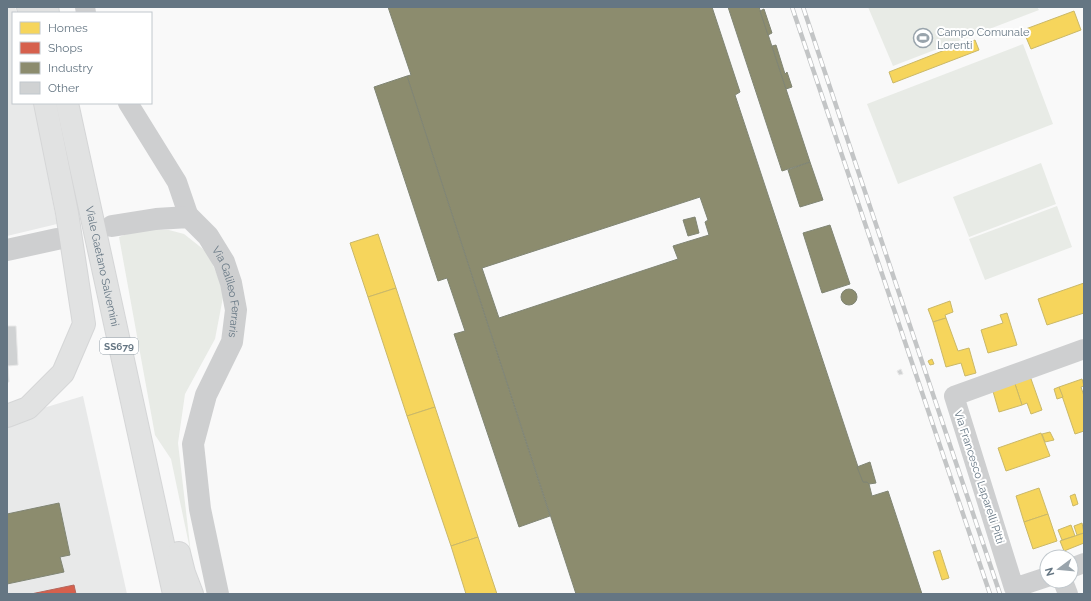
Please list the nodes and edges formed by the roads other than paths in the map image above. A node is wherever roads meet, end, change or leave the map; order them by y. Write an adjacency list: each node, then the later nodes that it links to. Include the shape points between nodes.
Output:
1 (45, 104): 11 (main road, via 67,213 84,324 63,373 28,408)
2 (56, 104): 8 (main road)
3 (67, 104): 8 (main road, Viale Gaetano Salvemini / SS679)
4 (129, 104): 5 (street, Via Galileo Ferraris, via 177,182)
5 (189, 217): 6 (street); 16 (street, Via Galileo Ferraris, via 208,236 224,262 236,310 232,342 206,395 193,444 200,509)
6 (112, 226)
7 (57, 239): 9 (street)
8 (97, 245): 12 (main road, Viale Gaetano Salvemini / SS679)
9 (7, 250)
10 (1084, 349): 13 (street, Via Francesco Laparelli Pitti, via 954,396 1014,588)
11 (7, 416)
12 (142, 447): 14 (main road, Viale Gaetano Salvemini / SS679); 15 (main road, via 166,500 184,573)
13 (1039, 580)
14 (174, 594)
15 (192, 594)
16 (218, 594)

